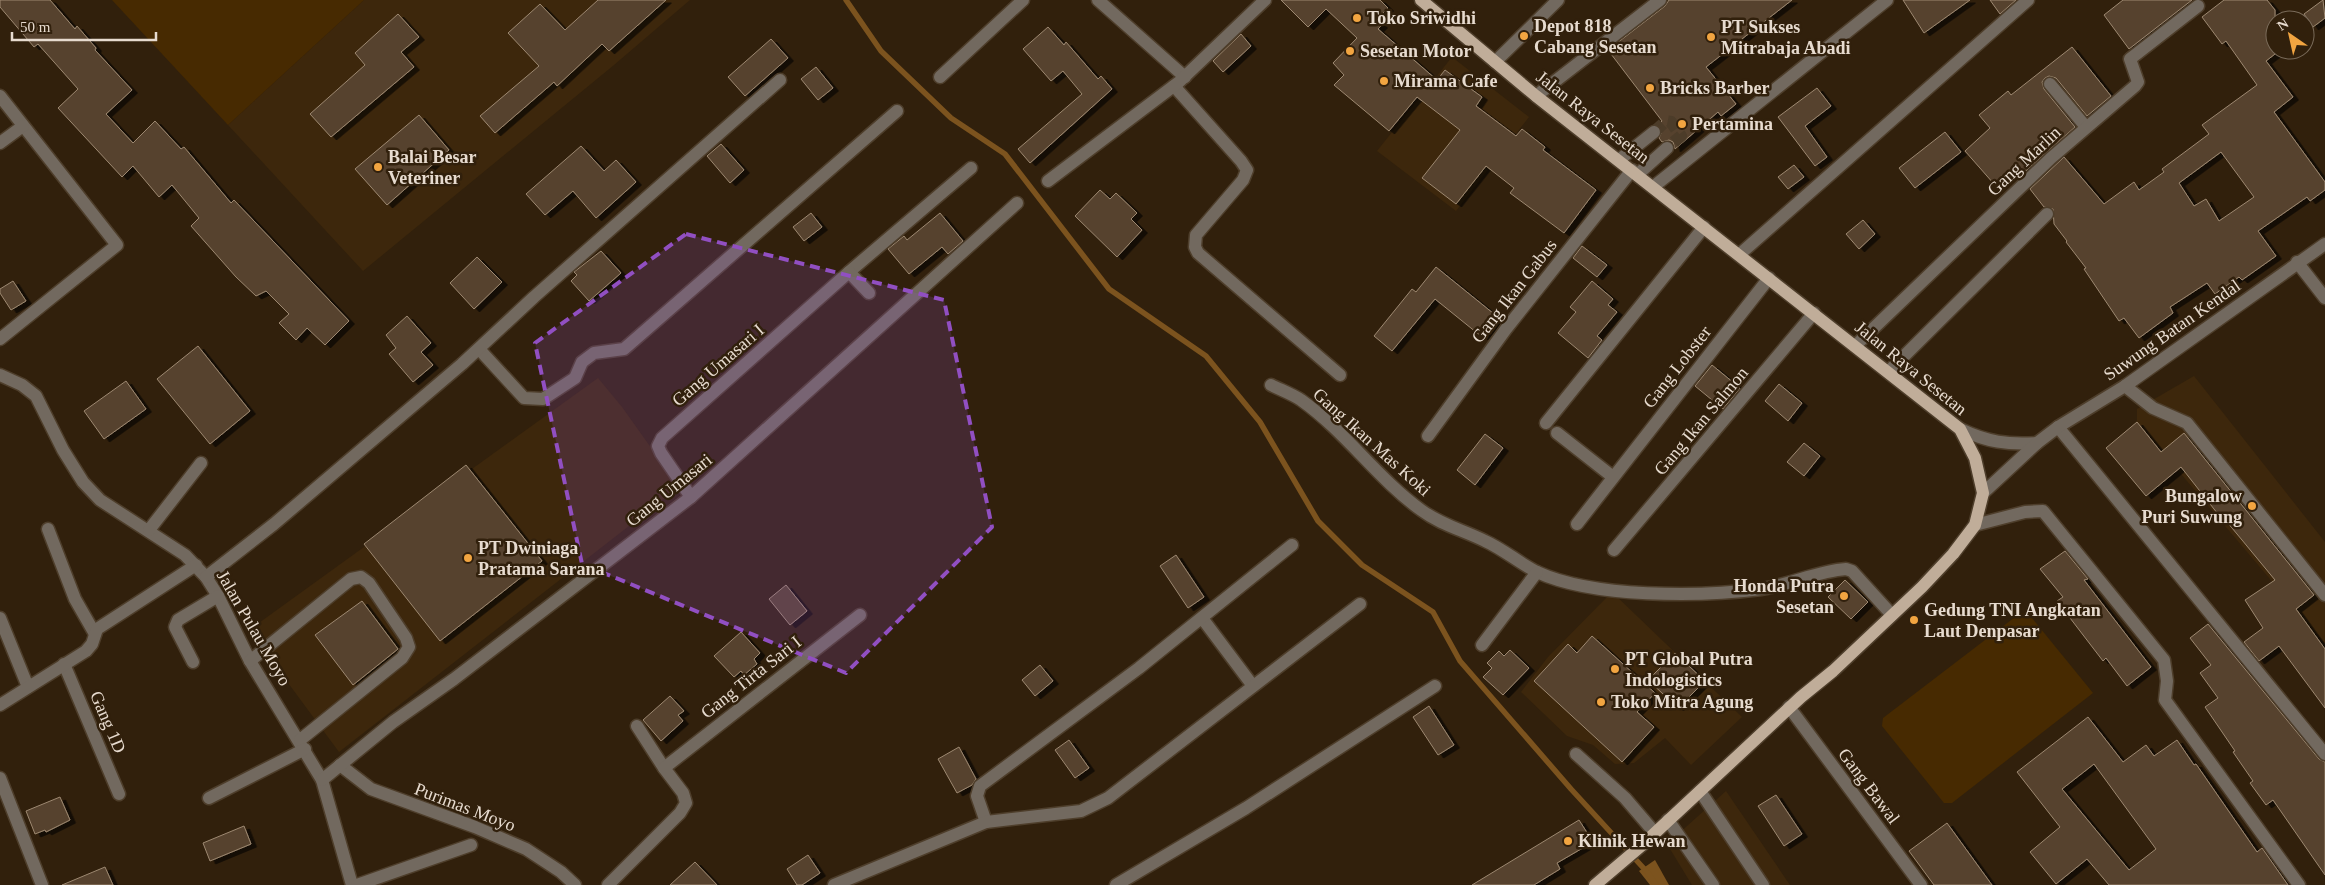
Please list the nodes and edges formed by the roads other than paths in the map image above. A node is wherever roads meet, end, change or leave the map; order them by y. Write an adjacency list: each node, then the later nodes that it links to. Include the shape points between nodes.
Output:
1 (1023, 0): 11 (street)
2 (1098, 0): 12 (street)
3 (1265, 0): 12 (street)
4 (1421, 0): 10 (main road, Jalan Raya Sesetan)
5 (1558, 0): 10 (street)
6 (1660, 0): 17 (street)
7 (1887, 0): 28 (street)
8 (2028, 0): 33 (street)
9 (2198, 6): 20 (street, Gang Marlin, via 2133,55 2130,63 2138,82)
10 (1495, 62): 17 (main road, Jalan Raya Sesetan)
11 (940, 77)
12 (1185, 77): 15 (street)
13 (780, 80): 42 (street)
14 (2050, 84): 20 (street)
15 (1174, 86): 27 (street); 45 (street, via 1247,170 1243,180 1196,235 1198,253)
16 (0, 96): 19 (street)
17 (1536, 96): 24 (main road, Jalan Raya Sesetan)
18 (898, 111): 42 (street, via 624,349 594,353 582,362 574,378 543,399 524,398)
19 (23, 126): 22 (street); 40 (street, via 117,245)
20 (2086, 127): 41 (street, Gang Marlin)
21 (1654, 132): 24 (street)
22 (0, 143)
23 (1667, 148): 26 (street, Gang Ikan Gabus)
24 (1619, 160): 26 (main road, Jalan Raya Sesetan)
25 (971, 168): 35 (street, Gang Umasari I)
26 (1635, 173): 28 (main road, Jalan Raya Sesetan); 52 (street, Gang Ikan Gabus, via 1506,328)
27 (1048, 181)
28 (1653, 187): 31 (main road, Jalan Raya Sesetan)
29 (1017, 203): 57 (street, Gang Umasari)
30 (2047, 214): 43 (street)
31 (1704, 227): 33 (main road, Jalan Raya Sesetan); 48 (street)
32 (2325, 244): 34 (street, Suwung Batan Kendal)
33 (1740, 254): 36 (main road, Jalan Raya Sesetan)
34 (2297, 262): 38 (street); 47 (street, Suwung Batan Kendal)
35 (850, 272): 37 (street); 57 (street, Gang Umasari I, via 662,438 658,446 661,453)
36 (1769, 278): 39 (main road, Jalan Raya Sesetan); 55 (street, Gang Lobster)
37 (869, 293)
38 (2325, 298)
39 (1814, 313): 41 (main road, Jalan Raya Sesetan); 63 (street, Gang Ikan Salmon)
40 (0, 340)
41 (1856, 346): 43 (main road, Jalan Raya Sesetan)
42 (479, 349): 66 (street, via 274,524)
43 (1888, 372): 50 (main road, Jalan Raya Sesetan)
44 (0, 376): 61 (street, Jalan Pulau Moyo, via 22,385 36,396 63,450 83,482 100,500)
45 (1340, 376)
46 (1271, 385): 65 (street, Gang Ikan Mas Koki, via 1300,399 1322,416 1352,443 1373,469 1419,509 1443,525 1460,528 1497,546)
47 (2125, 386): 49 (street, Suwung Batan Kendal); 67 (street, via 2153,408 2187,423)
48 (1546, 424)
49 (2058, 427): 53 (street, Suwung Batan Kendal); 87 (street)
50 (1960, 429): 53 (street, via 1992,443); 56 (main road, Jalan Raya Sesetan, via 1976,458)
51 (1557, 433): 55 (street)
52 (1428, 436)
53 (2037, 443): 56 (street, Suwung Batan Kendal)
54 (201, 463): 61 (street)
55 (1613, 477): 58 (street, Gang Lobster)
56 (1983, 493): 59 (main road, Jalan Raya Sesetan)
57 (691, 497): 88 (street, Gang Umasari)
58 (1577, 524)
59 (1975, 525): 71 (main road, Jalan Raya Sesetan, via 1928,580); 110 (street, via 2043,510 2164,660 2165,700)
60 (48, 528): 74 (street, via 76,599)
61 (149, 530): 64 (street, Jalan Pulau Moyo, via 185,554)
62 (1292, 544): 73 (street)
63 (1614, 550)
64 (191, 569): 66 (street, Jalan Pulau Moyo); 74 (street, via 97,629)
65 (1537, 572): 71 (street, Gang Ikan Mas Koki, via 1588,588 1687,592 1763,589 1846,569 1852,571); 75 (street)
66 (206, 577): 68 (street, Jalan Pulau Moyo)
67 (2325, 596)
68 (215, 598): 76 (street, Jalan Pulau Moyo); 77 (street, via 178,620 175,627)
69 (1360, 604): 79 (street)
70 (860, 615): 89 (street, Gang Tirta Sari I)
71 (1892, 615): 83 (main road, Jalan Raya Sesetan)
72 (0, 618): 81 (street)
73 (1202, 618): 79 (street); 96 (street, via 980,786 977,796)
74 (95, 634): 78 (street, via 89,648)
75 (1482, 645)
76 (250, 661): 85 (street, Jalan Pulau Moyo); 85 (street, via 351,579 362,577 406,638 409,647 402,658)
77 (193, 662)
78 (64, 664): 81 (street); 93 (street, Gang 1D)
79 (1254, 686): 96 (street, via 1108,798 1081,811)
80 (1434, 686): 105 (street, via 1246,808)
81 (28, 687): 82 (street)
82 (0, 705)
83 (1790, 707): 92 (main road, Jalan Raya Sesetan); 109 (street, Gang Bawal)
84 (637, 726): 89 (street)
85 (302, 745): 91 (street, Jalan Pulau Moyo); 94 (street)
86 (1576, 754): 97 (street, via 1625,798)
87 (2325, 754)
88 (340, 765): 91 (street, Gang Umasari); 102 (street, Purimas Moyo, via 371,789 526,849)
89 (664, 768): 103 (street, via 683,793 686,803 680,813)
90 (0, 778): 99 (street)
91 (322, 780): 100 (street, Jalan Pulau Moyo)
92 (1700, 790): 95 (main road, Jalan Raya Sesetan); 108 (street)
93 (119, 794)
94 (209, 798)
95 (1668, 820): 97 (main road, Jalan Raya Sesetan); 107 (street)
96 (986, 822): 104 (street)
97 (1655, 833): 106 (main road, Jalan Raya Sesetan)
98 (472, 845): 101 (street)
99 (42, 885)
100 (352, 885)
101 (357, 885)
102 (575, 885)
103 (608, 885)
104 (834, 885)
105 (1116, 885)
106 (1595, 885)
107 (1713, 885)
108 (1763, 885)
109 (1921, 885)
110 (2299, 885)

